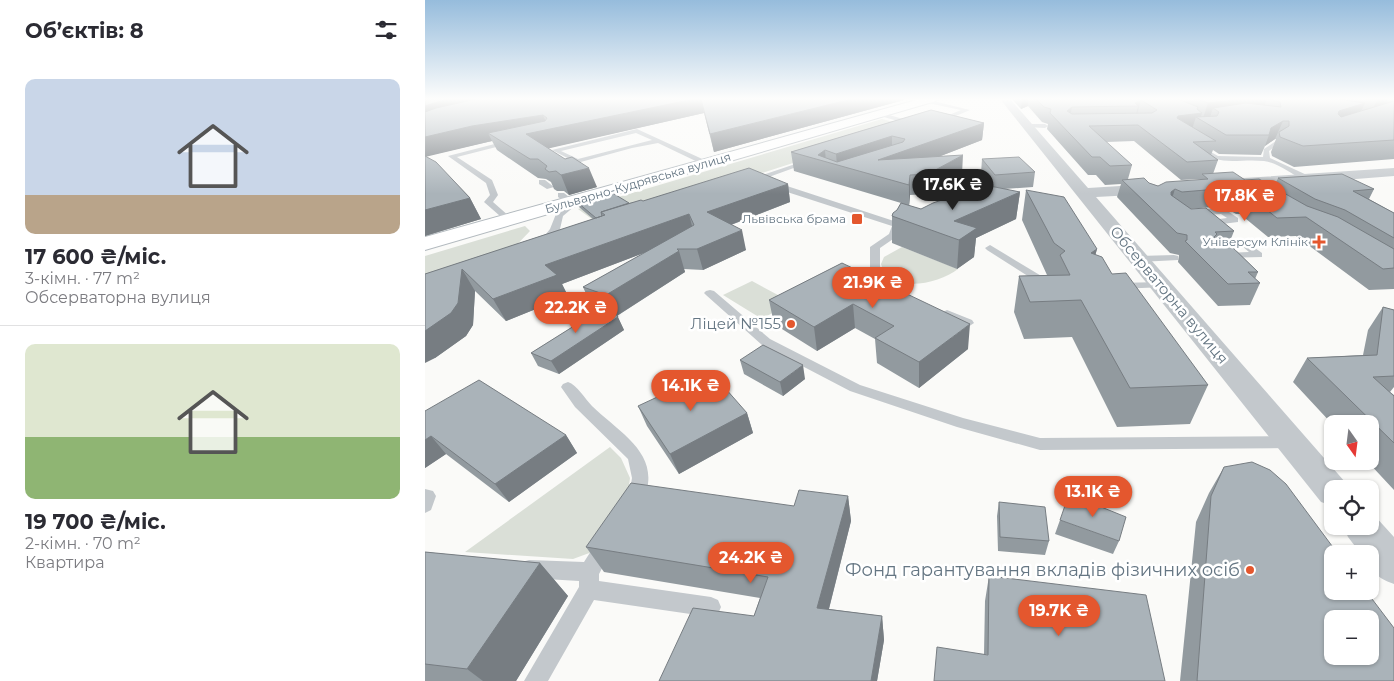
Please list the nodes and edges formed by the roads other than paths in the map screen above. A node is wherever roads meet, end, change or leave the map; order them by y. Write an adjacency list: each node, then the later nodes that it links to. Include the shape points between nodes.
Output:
1 (814, 131): 9 (main road, Бульварно-Кудрявська вулиця)
2 (1032, 131): 19 (street, Обсерваторна вулиця)
3 (521, 140): 23 (lane, via 451,156 489,182 494,195 488,202)
4 (659, 141): 4 (lane, via 637,131 555,150 577,161); 9 (lane)
5 (1278, 142): 8 (lane, via 1266,150)
6 (1193, 143): 8 (lane, via 1216,158)
7 (818, 158): 14 (lane, Бульварно-Кудрявська вулиця, via 761,180)
8 (1267, 159): 11 (lane)
9 (707, 163): 21 (main road, Бульварно-Кудрявська вулиця)
10 (1394, 172): 11 (street)
11 (1306, 178): 13 (street)
12 (542, 182): 16 (lane)
13 (1239, 183): 15 (street); 20 (lane)
14 (740, 184)
15 (1209, 185)
16 (550, 187)
17 (784, 188): 36 (lane, via 897,225 893,235 875,247 875,276 889,290)
18 (1171, 188): 19 (street, via 1147,193)
19 (1085, 193): 31 (street, Обсерваторна вулиця)
20 (1255, 193)
21 (570, 199): 23 (main road, Бульварно-Кудрявська вулиця); 27 (lane, via 555,222 551,238 538,249)
22 (1183, 214): 24 (lane, via 1223,212 1235,220)
23 (508, 220): 26 (main road, Бульварно-Кудрявська вулиця)
24 (1193, 224)
25 (1241, 241): 29 (lane, via 1258,255)
26 (425, 244)
27 (552, 245)
28 (990, 248): 33 (lane)
29 (1213, 257)
30 (1174, 258): 31 (lane)
31 (1139, 259): 32 (street, Обсерваторна вулиця)
32 (1161, 285): 34 (lane); 40 (street, Обсерваторна вулиця)
33 (1051, 286)
34 (1110, 286)
35 (711, 293): 40 (lane, via 766,342 855,388 1040,444)
36 (906, 297)
37 (941, 312): 38 (lane)
38 (968, 323)
39 (568, 388): 42 (lane, via 576,401 636,456 640,476 638,497)
40 (1291, 442): 41 (street, Обсерваторна вулиця)
41 (1324, 481)
42 (628, 512)
43 (613, 534): 47 (lane)
44 (1368, 535): 45 (street)
45 (1394, 566)
46 (516, 568): 47 (lane)
47 (589, 581): 48 (lane); 49 (lane)
48 (711, 607)
49 (535, 681)

